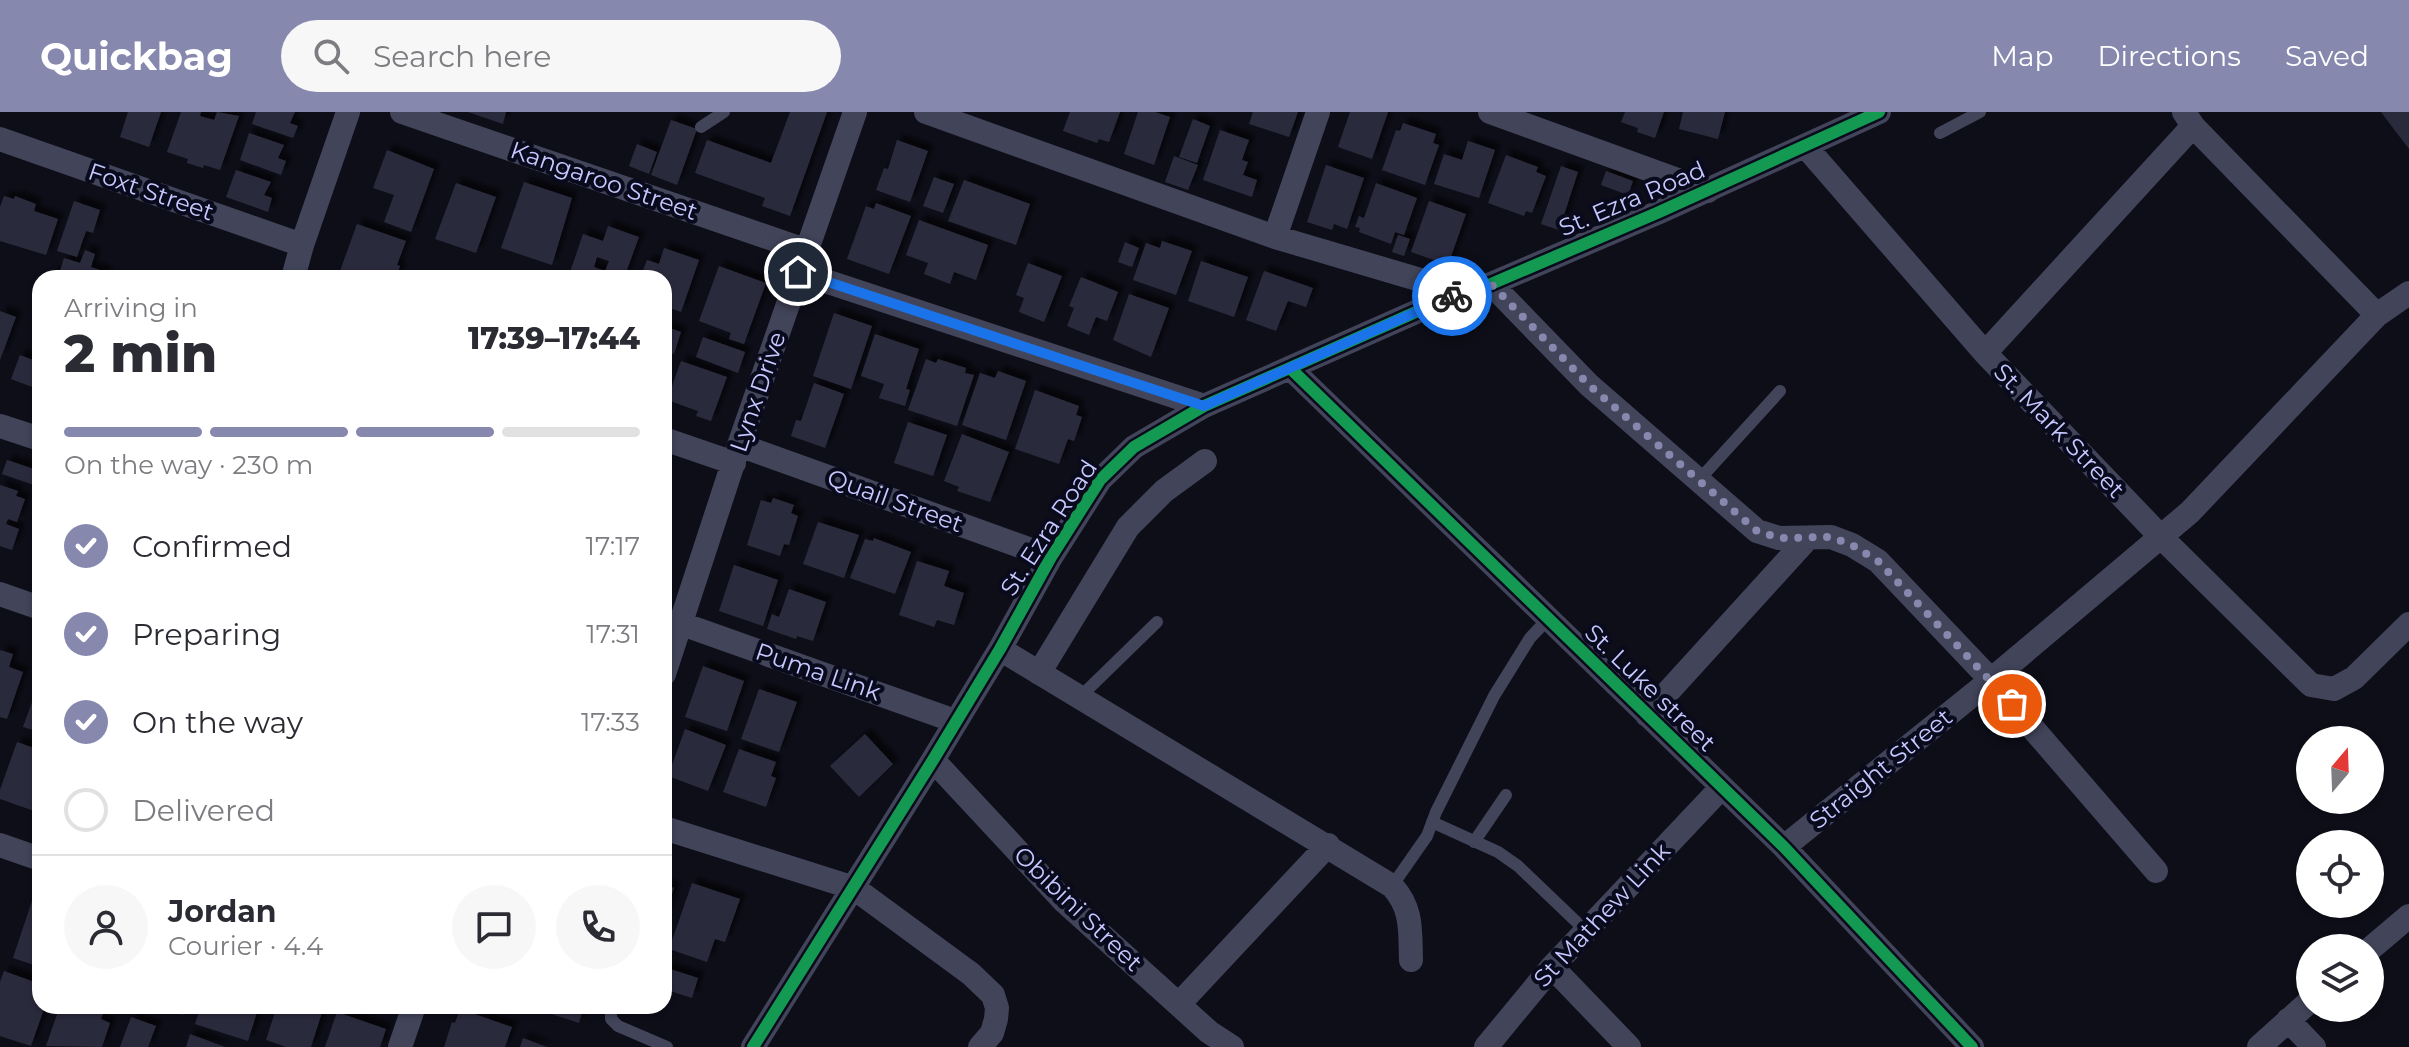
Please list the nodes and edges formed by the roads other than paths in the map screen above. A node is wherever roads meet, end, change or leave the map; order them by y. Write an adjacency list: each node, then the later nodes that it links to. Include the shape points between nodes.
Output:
1 (348, 112): 17 (street)
2 (402, 112): 18 (street, Kangaroo Street)
3 (724, 112): 11 (lane)
4 (855, 112): 18 (street, Lynx Drive)
5 (926, 112): 16 (street)
6 (1318, 112): 16 (street)
7 (1490, 112): 15 (street)
8 (1879, 112): 14 (street, St. Ezra Road)
9 (1980, 112): 12 (lane)
10 (2189, 119): 23 (street); 24 (street)
11 (701, 127)
12 (1940, 133)
13 (0, 139): 17 (street, Foxt Street)
14 (1806, 147): 15 (street, St. Ezra Road); 24 (street, St. Mark Street)
15 (1708, 191): 20 (street, St. Ezra Road)
16 (1275, 237): 21 (street)
17 (302, 245): 19 (street)
18 (802, 261): 27 (street, Kangaroo Street); 31 (street, Lynx Drive)
19 (295, 270)
20 (1491, 284): 21 (street, St. Ezra Road); 33 (street, via 1589,385)
21 (1461, 292): 25 (street, St. Ezra Road)
22 (2409, 293): 23 (street, Straight Street)
23 (2377, 315): 34 (street, Straight Street)
24 (1985, 353): 34 (street, St. Mark Street)
25 (1290, 368): 27 (street, St. Ezra Road); 39 (street, St. Luke street)
26 (1780, 391): 33 (lane)
27 (1204, 406): 36 (street, St. Ezra Road, via 1134,447 1100,480)
28 (0, 426): 29 (street)
29 (32, 436)
30 (672, 441): 31 (street, Quail Street)
31 (736, 454): 36 (street, Quail Street); 41 (street, Lynx Drive)
32 (1205, 461): 45 (street, via 1128,527)
33 (1698, 481): 35 (street, via 1757,531)
34 (2161, 537): 42 (street, St. Mark Street, via 2311,685 2334,689 2354,678); 46 (street, Straight Street)
35 (1808, 538): 46 (street, via 1831,537 1878,561); 48 (street)
36 (1051, 557): 43 (street, St. Ezra Road)
37 (0, 594): 38 (street)
38 (32, 605)
39 (1548, 619): 48 (street, St. Luke street); 53 (lane, via 1494,696)
40 (1157, 622): 47 (lane)
41 (682, 624): 44 (street, Lynx Drive); 49 (street, Puma Link)
42 (2409, 624)
43 (1000, 649): 45 (street); 49 (street, St. Ezra Road)
44 (672, 652)
45 (1039, 673): 47 (street)
46 (1991, 680): 58 (street, Straight Street); 60 (street)
47 (1080, 697): 57 (street)
48 (1647, 715): 51 (street, St. Luke street)
49 (955, 721): 50 (street, St. Ezra Road)
50 (933, 760): 62 (street, St. Ezra Road); 68 (street, Obibini Street, via 1064,901)
51 (1722, 787): 58 (street, St. Luke street); 64 (street, St Mathew Link)
52 (1506, 795): 55 (lane)
53 (1432, 822): 55 (lane); 61 (lane, via 1420,850)
54 (672, 831): 62 (street)
55 (1474, 842): 64 (lane, via 1518,866)
56 (0, 845): 59 (street)
57 (1328, 845): 61 (street); 68 (street)
58 (1784, 847): 80 (street, St. Luke street)
59 (32, 856)
60 (2156, 871)
61 (1392, 886): 66 (street, via 1408,909)
62 (854, 888): 75 (street, St. Ezra Road); 76 (street, via 993,995 996,1019)
63 (2409, 916): 65 (street)
64 (1586, 931): 67 (street, St Mathew Link)
65 (2384, 937)
66 (1411, 960)
67 (1552, 967): 78 (street, St Mathew Link); 79 (street)
68 (1179, 1004): 77 (street, Obibini Street)
69 (2296, 1013): 72 (street)
70 (411, 1014): 73 (street)
71 (611, 1014): 74 (lane, via 618,1026)
72 (2288, 1020): 81 (street); 82 (street)
73 (400, 1047)
74 (667, 1047)
75 (753, 1047)
76 (980, 1047)
77 (1232, 1047)
78 (1486, 1047)
79 (1629, 1047)
80 (1972, 1047)
81 (2259, 1047)
82 (2314, 1047)

